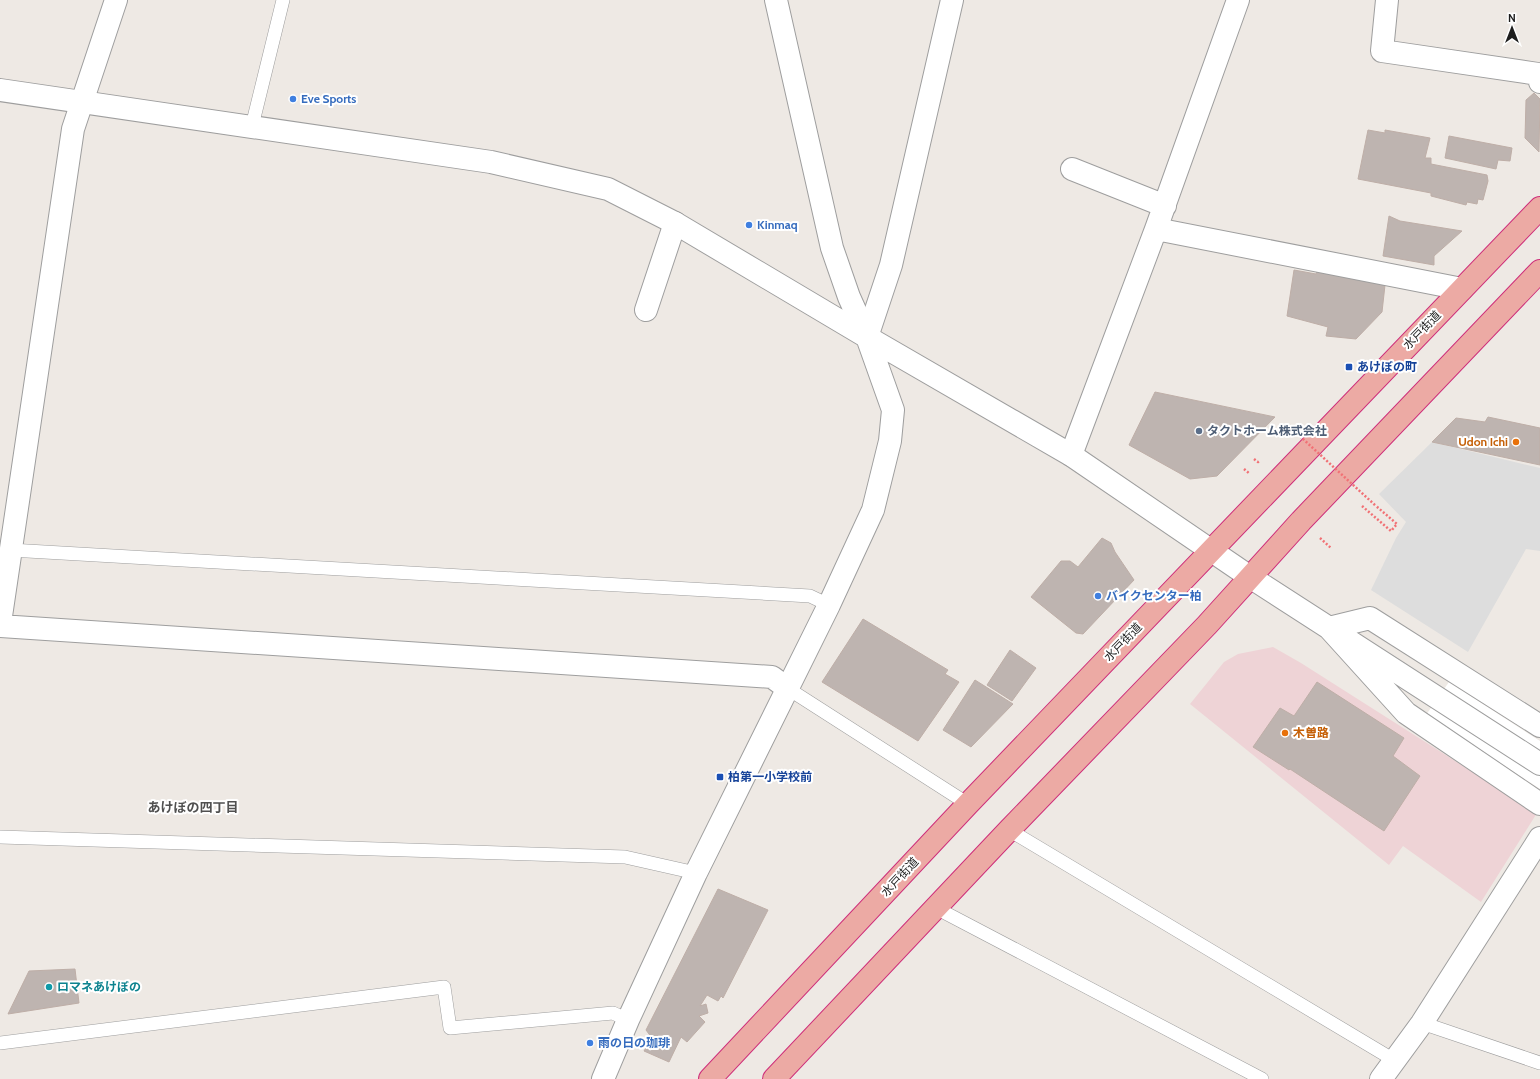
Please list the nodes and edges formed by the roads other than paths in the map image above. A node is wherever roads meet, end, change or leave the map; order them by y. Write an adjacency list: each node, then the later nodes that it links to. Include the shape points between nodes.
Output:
1 (116, 0): 9 (street)
2 (283, 0): 10 (lane)
3 (776, 0): 19 (street, via 832,248 849,297)
4 (952, 0): 19 (street, via 891,265)
5 (1238, 0): 12 (street)
6 (1387, 0): 7 (street, via 1382,51 1538,74)
7 (1540, 82)
8 (0, 90): 9 (street)
9 (82, 102): 10 (street); 22 (street, via 73,128)
10 (252, 126): 14 (street, via 491,162 608,188)
11 (1072, 168): 12 (street)
12 (1165, 206): 15 (street)
13 (1540, 208): 17 (highway, 水戸街道)
14 (675, 223): 18 (street); 19 (street)
15 (1156, 229): 17 (street); 20 (street)
16 (1537, 278): 23 (highway)
17 (1462, 288): 21 (highway, 水戸街道)
18 (646, 310)
19 (867, 337): 20 (street); 24 (street, via 893,410 890,441 873,510)
20 (1071, 455): 21 (street)
21 (1211, 549): 23 (street); 30 (highway, 水戸街道)
22 (10, 550): 24 (lane, via 810,596); 25 (street)
23 (1250, 577): 26 (street); 32 (highway)
24 (829, 605): 27 (street)
25 (0, 624): 27 (street, via 772,677)
26 (1329, 628): 28 (street, via 1370,618); 29 (street); 31 (street, via 1406,713)
27 (787, 688): 30 (lane); 35 (street)
28 (1540, 726)
29 (1540, 764)
30 (968, 804): 43 (highway, 水戸街道)
31 (1540, 804)
32 (1009, 830): 36 (highway); 40 (lane)
33 (0, 837): 35 (lane, via 625,857)
34 (1540, 838): 38 (street)
35 (696, 873): 37 (street)
36 (936, 908): 44 (highway); 45 (lane)
37 (628, 1020): 39 (lane, via 613,1013 450,1028 444,987); 42 (street)
38 (1422, 1023): 40 (street); 41 (lane)
39 (0, 1043)
40 (1394, 1060): 46 (street)
41 (1540, 1063)
42 (603, 1079)
43 (710, 1079)
44 (774, 1079)
45 (1262, 1079)
46 (1381, 1079)

